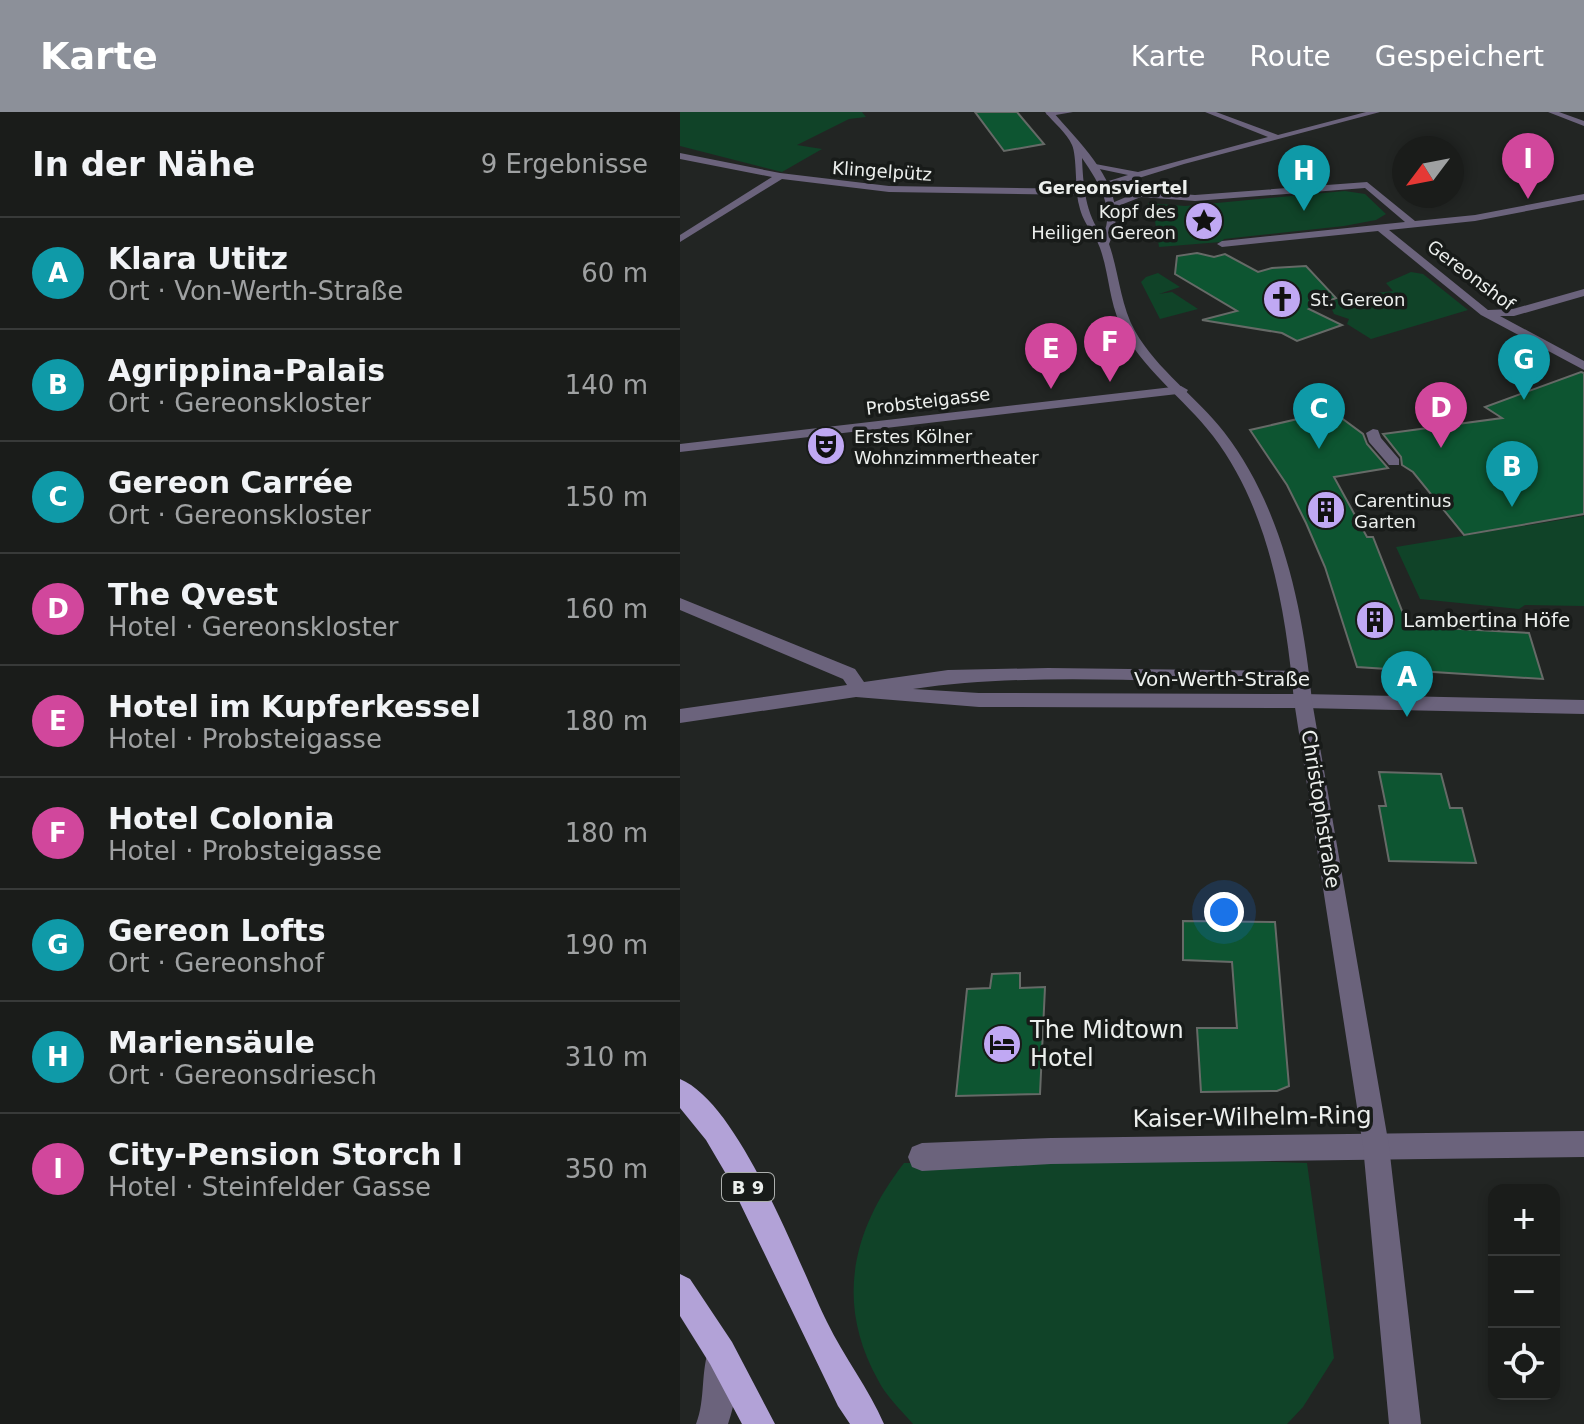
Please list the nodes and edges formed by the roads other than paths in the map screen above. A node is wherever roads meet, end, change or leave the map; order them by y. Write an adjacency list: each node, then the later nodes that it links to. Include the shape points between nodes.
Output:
1 (1069, 112): 6 (street)
2 (1209, 112): 9 (street)
3 (1376, 112): 9 (street, Klingelpütz)
4 (1552, 112): 8 (street)
5 (1576, 112): 7 (street)
6 (1050, 113): 10 (street)
7 (1584, 115)
8 (1584, 124)
9 (1279, 138): 13 (street, Klingelpütz)
10 (1077, 149): 12 (street); 16 (street, via 1076,168)
11 (680, 156): 14 (street, Klingelpütz)
12 (1093, 165): 13 (street); 15 (street)
13 (1139, 174): 15 (street, Klingelpütz)
14 (780, 176): 16 (street, Klingelpütz, via 889,189); 21 (street)
15 (1106, 185): 16 (street, Klingelpütz); 18 (street)
16 (1084, 192): 22 (street, via 1091,228)
17 (1584, 197): 19 (street)
18 (1110, 206): 19 (street, via 1140,194 1195,198 1367,185); 22 (street, via 1110,235)
19 (1414, 225): 20 (street)
20 (1382, 229): 23 (street); 25 (street, Gereonshof)
21 (680, 239)
22 (1104, 243): 27 (street, Christophstraße, via 1119,312 1136,342)
23 (1222, 244)
24 (1584, 292): 25 (street, via 1514,312)
25 (1485, 313): 26 (street, Gereonshof)
26 (1584, 366)
27 (1181, 390): 29 (street, Probsteigasse); 32 (street, Christophstraße, via 1230,451 1254,497 1297,630)
28 (1373, 433): 30 (street)
29 (680, 448)
30 (1394, 462)
31 (680, 604): 33 (street, via 849,674)
32 (1302, 690): 33 (street, Von-Werth-Straße, via 993,701); 33 (street, Von-Werth-Straße, via 1048,674 948,677); 34 (street, Von-Werth-Straße); 38 (street, Christophstraße)
33 (861, 692): 35 (street, Von-Werth-Straße)
34 (1584, 707)
35 (680, 716)
36 (680, 1092): 44 (main road, B 9, via 718,1135 770,1228 841,1385)
37 (1584, 1144): 38 (street, Kaiser-Wilhelm-Ring)
38 (1376, 1146): 39 (street, Kaiser-Wilhelm-Ring); 45 (street, Christophstraße)
39 (922, 1157)
40 (680, 1289): 41 (main road)
41 (721, 1353): 42 (street); 43 (main road)
42 (712, 1424)
43 (759, 1424)
44 (868, 1424)
45 (1405, 1424)

